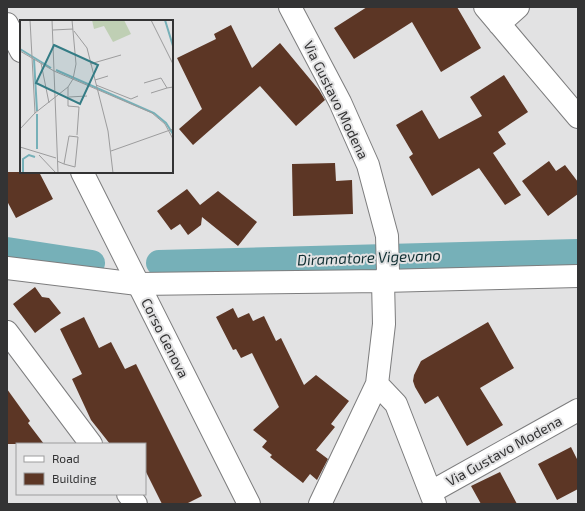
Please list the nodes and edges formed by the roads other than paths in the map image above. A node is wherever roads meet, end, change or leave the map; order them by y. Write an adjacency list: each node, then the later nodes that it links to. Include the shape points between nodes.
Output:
1 (290, 7): 11 (street, Via Gustavo Modena, via 340,102 368,165 387,236)
2 (485, 7): 5 (street)
3 (518, 7): 5 (street)
4 (7, 24): 6 (street)
5 (499, 24): 7 (street)
6 (20, 50)
7 (578, 117)
8 (82, 173): 12 (street, Corso Genova)
9 (7, 268): 12 (street)
10 (578, 276): 11 (street)
11 (386, 277): 12 (street); 14 (street, Via Gustavo Modena)
12 (138, 284): 20 (street, Corso Genova)
13 (7, 332): 16 (street)
14 (378, 384): 18 (street, Via Gustavo Modena, via 396,404); 21 (street, Via Gustavo Modena)
15 (578, 410): 18 (street, Via Gustavo Modena)
16 (90, 443)
17 (129, 495): 19 (street)
18 (433, 498)
19 (136, 504)
20 (249, 504)
21 (320, 504)

